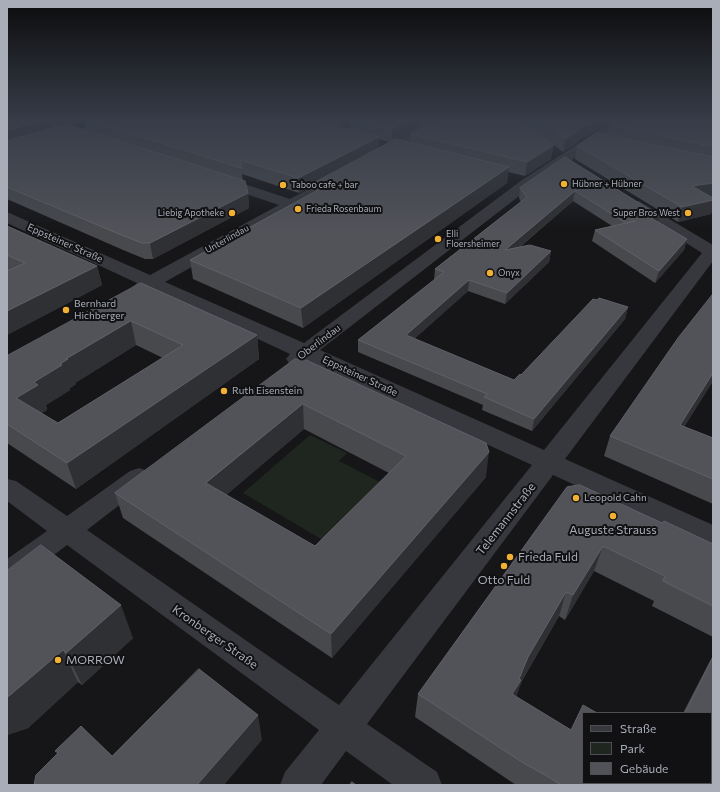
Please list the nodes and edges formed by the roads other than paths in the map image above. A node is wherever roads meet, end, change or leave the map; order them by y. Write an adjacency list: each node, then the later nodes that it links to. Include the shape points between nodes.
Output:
1 (379, 156): 3 (street)
2 (561, 156): 12 (street, Oberlindau, via 519,181)
3 (367, 162)
4 (353, 170): 7 (street, Unterlindau)
5 (202, 175): 7 (street)
6 (620, 196): 9 (street)
7 (290, 204): 10 (street, Unterlindau)
8 (7, 217): 10 (street, Eppsteiner Straße)
9 (713, 252): 14 (street, Telemannstraße)
10 (151, 282): 11 (street, Unterlindau); 12 (street, Eppsteiner Straße)
11 (124, 297)
12 (307, 352): 13 (street, Oberlindau); 14 (street, Eppsteiner Straße)
13 (281, 370)
14 (550, 462): 18 (street, Eppsteiner Straße); 20 (street, Telemannstraße)
15 (155, 465): 17 (street)
16 (7, 488): 17 (street, Kronberger Straße)
17 (66, 532): 19 (street); 20 (street, Kronberger Straße)
18 (713, 537)
19 (7, 575)
20 (342, 727): 21 (street, Telemannstraße); 22 (street, Kronberger Straße)
21 (298, 785)
22 (424, 785)

